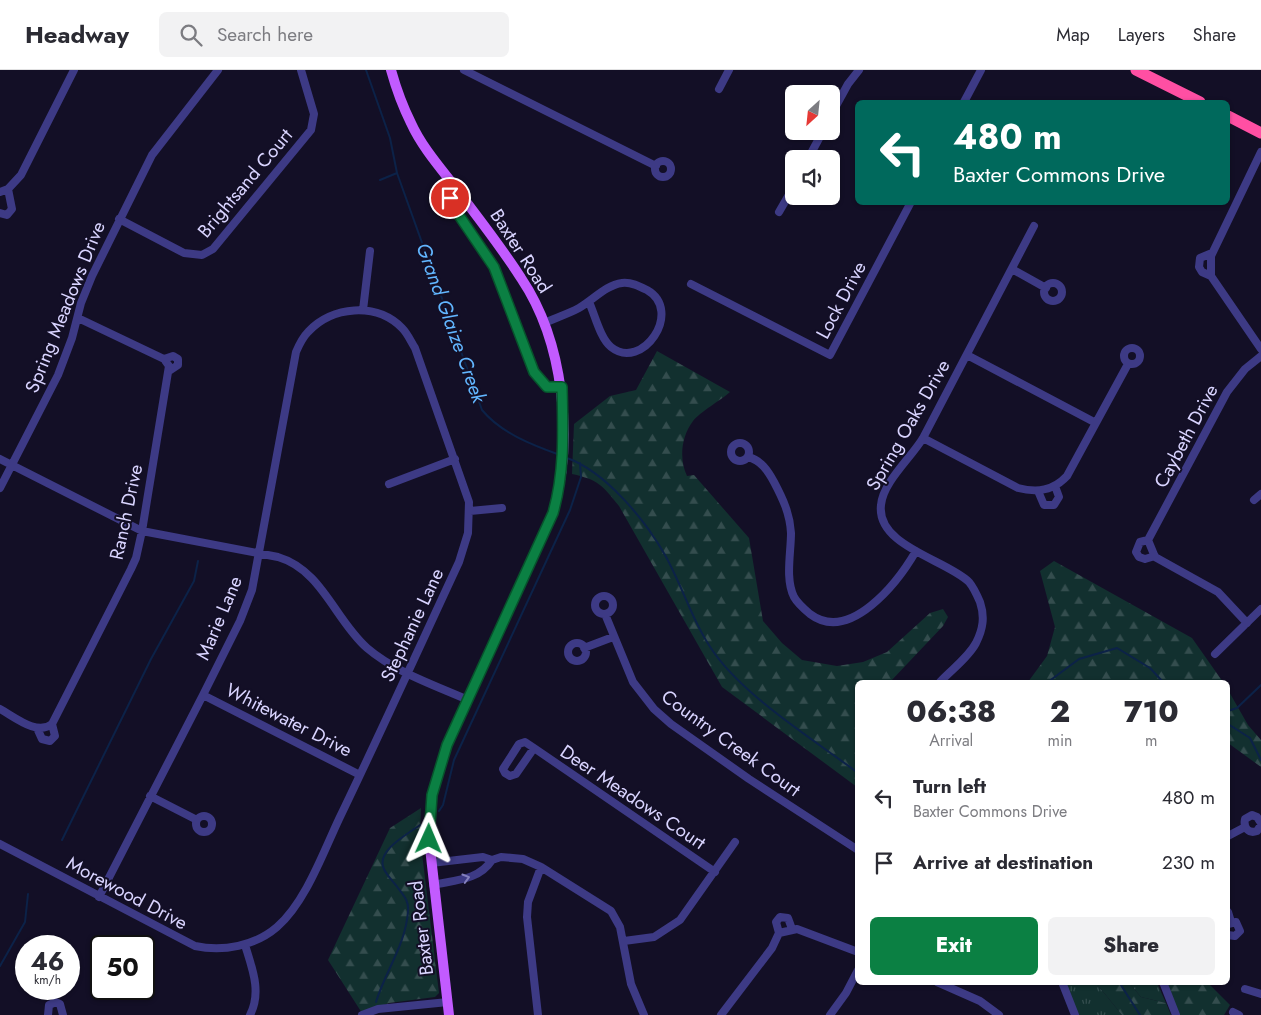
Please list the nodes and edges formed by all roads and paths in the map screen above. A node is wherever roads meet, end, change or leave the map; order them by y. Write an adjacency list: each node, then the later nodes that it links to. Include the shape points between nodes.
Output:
1 (74, 70): 18 (street, via 21,175)
2 (218, 70): 25 (street, Spring Meadows Drive, via 152,154)
3 (301, 70): 25 (street, Brightsand Court, via 314,114 311,130 213,249 202,255 184,253)
4 (391, 70): 19 (main road, Baxter Road, via 411,124)
5 (464, 70): 17 (street)
6 (729, 70): 10 (street)
7 (858, 70): 11 (street)
8 (981, 70): 12 (street)
9 (1136, 70): 13 (highway)
10 (719, 89)
11 (840, 99)
12 (965, 100)
13 (1196, 100)
14 (1230, 117): 15 (highway)
15 (1261, 133)
16 (1261, 152): 35 (street, via 1212,253 1210,266 1211,276)
17 (656, 166)
18 (8, 188): 20 (street); 24 (street, via 12,209 7,214)
19 (458, 191): 34 (main road, Baxter Road, via 523,280); 39 (street, via 450,201 494,267 534,372 547,387)
20 (0, 192)
21 (785, 202): 23 (street)
22 (909, 205): 29 (street, Lock Drive, via 830,355)
23 (779, 212)
24 (0, 213)
25 (119, 219): 33 (street, Spring Meadows Drive, via 92,276)
26 (1034, 226): 28 (street, Spring Oaks Drive)
27 (370, 251): 32 (street)
28 (1012, 269): 30 (street); 36 (street, Spring Oaks Drive)
29 (691, 284)
30 (1046, 288)
31 (589, 302): 31 (street, via 603,336 620,352 633,352 650,342 660,327 662,315 657,299 651,292 632,283 614,284); 34 (street)
32 (364, 310): 44 (street, Stephanie Lane, via 388,319 407,334); 57 (street, Marie Lane, via 343,311 325,319 308,331 296,352)
33 (78, 318): 45 (street, Spring Meadows Drive, via 58,375); 54 (street, Ranch Drive, via 164,359 169,371)
34 (544, 323): 39 (main road, Baxter Road)
35 (1261, 349)
36 (967, 355): 40 (street); 41 (street, Spring Oaks Drive)
37 (1261, 356): 55 (street, Caybeth Drive, via 1244,369 1227,392)
38 (1128, 364): 40 (street)
39 (562, 387): 68 (main road, Baxter Road, via 564,440 553,513)
40 (1096, 423): 47 (street, via 1067,476)
41 (923, 438): 49 (street, via 1018,488); 56 (street, Spring Oaks Drive, via 887,486 880,505 889,530)
42 (748, 457): 56 (street, via 761,463 783,497 790,524 791,588 799,604 813,616 831,622 847,621 857,615 903,573)
43 (0, 459): 45 (street)
44 (455, 459): 46 (street); 53 (street, Stephanie Lane)
45 (12, 465): 48 (street, Spring Meadows Drive); 54 (street)
46 (389, 484)
47 (1055, 486): 49 (street); 49 (street, via 1059,497 1054,505 1044,505)
48 (0, 488)
49 (1038, 491)
50 (1261, 494): 51 (street)
51 (1254, 500)
52 (502, 508): 53 (street)
53 (470, 511): 65 (street, Stephanie Lane, via 468,533 459,562)
54 (142, 530): 57 (street); 70 (street, Ranch Drive, via 131,569)
55 (1148, 540): 58 (street); 58 (street, Caybeth Drive, via 1140,542 1136,552 1139,557)
56 (916, 551): 66 (street, Spring Oaks Drive, via 969,582 983,614 982,630 975,645)
57 (260, 554): 65 (street, via 287,560 304,570 360,642); 67 (street, Marie Lane, via 249,597)
58 (1155, 556): 61 (street, Caybeth Drive, via 1218,592)
59 (1261, 609): 61 (street)
60 (605, 614): 62 (street, Country Creek Court)
61 (1247, 623): 64 (street)
62 (613, 637): 63 (street); 81 (street, Country Creek Court, via 633,682 662,716 749,779)
63 (584, 648)
64 (1215, 654)
65 (407, 673): 68 (street); 73 (street, Stephanie Lane)
66 (942, 680)
67 (203, 695): 73 (street, Whitewater Drive); 74 (street, Marie Lane)
68 (468, 700): 83 (main road, Baxter Road, via 447,745 432,795 429,815)
69 (0, 709): 71 (street)
70 (52, 724): 71 (street); 71 (street, Ranch Drive, via 55,736 50,741 42,739)
71 (37, 728)
72 (534, 748): 72 (street, Deer Meadows Court, via 525,742 520,744 503,766 505,773 510,776 516,774); 85 (street, Deer Meadows Court)
73 (360, 775): 91 (street, Stephanie Lane, via 291,912 274,930)
74 (150, 796): 75 (street); 87 (street, Marie Lane)
75 (197, 820)
76 (1261, 824): 77 (street, via 1255,832); 77 (street, via 1257,817 1250,816 1244,822)
77 (1245, 827): 78 (street)
78 (1230, 835)
79 (735, 842): 85 (street)
80 (0, 844): 87 (street, Morewood Drive)
81 (855, 848)
82 (492, 860): 83 (street, via 484,857); 84 (street, via 513,857); 86 (street, one-way to 82, via 478,874)
83 (431, 862): 86 (main road, Baxter Road)
84 (541, 867): 90 (street, via 611,910); 106 (street, via 528,902 527,917)
85 (715, 872): 90 (street, via 680,920 670,928 654,937)
86 (433, 885): 99 (main road, Baxter Road)
87 (99, 897): 91 (street, Morewood Drive, via 195,946)
88 (1230, 923): 89 (street, via 1238,924 1240,931 1235,936)
89 (1230, 935)
90 (624, 941): 107 (street, via 631,984)
91 (245, 945): 103 (street, via 256,983)
92 (855, 951): 108 (street, via 803,930 785,931)
93 (855, 976): 109 (street)
94 (943, 985): 110 (street, via 980,1001)
95 (1063, 985): 111 (street)
96 (1164, 985): 112 (street)
97 (1245, 989): 98 (street)
98 (1261, 994)
99 (448, 1002): 100 (street); 105 (main road, Baxter Road)
100 (394, 1011): 104 (street, via 378,1009)
101 (48, 1015): 102 (street, via 48,1005 56,1002 60,1004)
102 (63, 1015)
103 (250, 1015)
104 (362, 1015)
105 (449, 1015)
106 (538, 1015)
107 (644, 1015)
108 (721, 1015)
109 (830, 1015)
110 (999, 1015)
111 (1075, 1015)
112 (1176, 1015)

